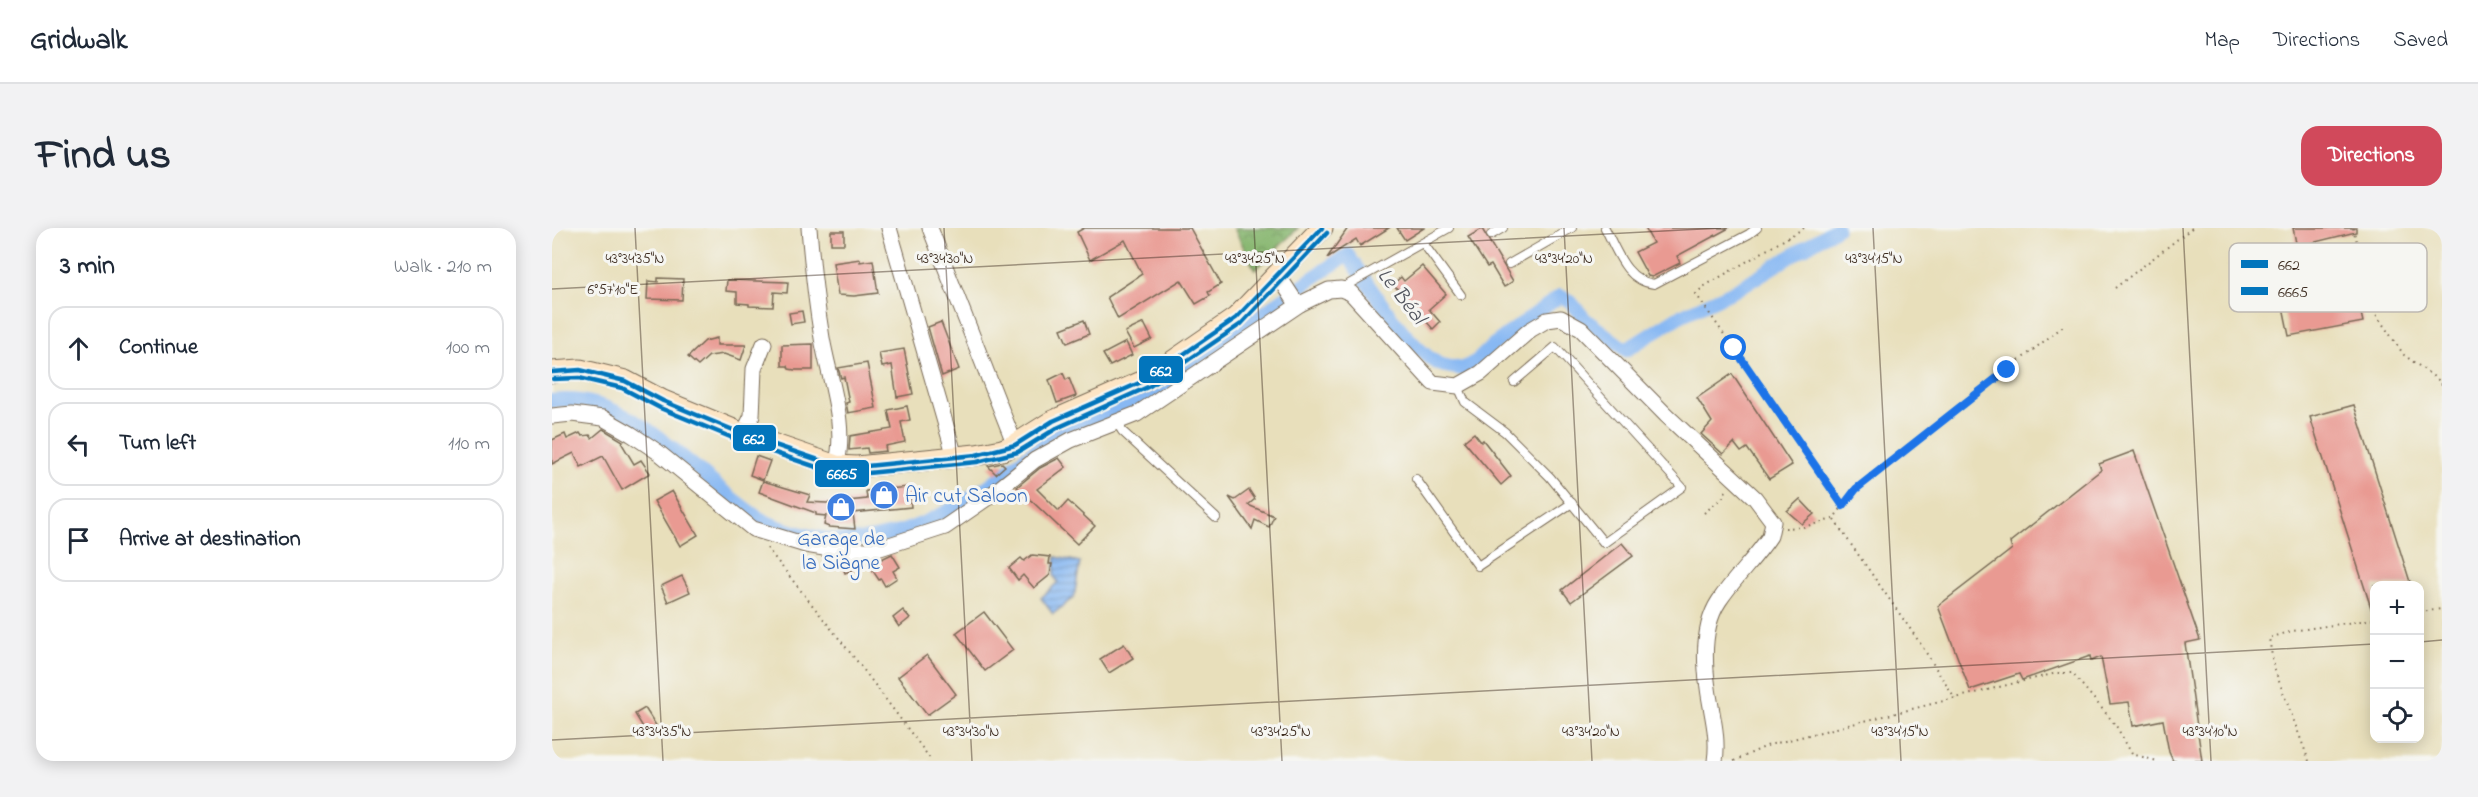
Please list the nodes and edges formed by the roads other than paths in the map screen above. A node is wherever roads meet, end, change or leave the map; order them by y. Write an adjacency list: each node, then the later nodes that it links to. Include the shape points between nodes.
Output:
1 (809, 228): 28 (street, via 819,317 837,413 841,450)
2 (889, 228): 27 (street)
3 (930, 228): 26 (street)
4 (1322, 228): 13 (main road)
5 (1449, 228): 11 (lane)
6 (1503, 228): 10 (lane)
7 (1572, 228): 12 (lane)
8 (1605, 228): 9 (lane, via 1627,270 1641,283 1654,285)
9 (1756, 228)
10 (1491, 235)
11 (1423, 243): 14 (lane); 15 (lane)
12 (1509, 264)
13 (1282, 281): 16 (street); 26 (main road, via 1146,380 1053,421)
14 (1341, 289): 16 (street); 21 (street, via 1363,305 1433,383)
15 (1461, 295)
16 (1297, 303): 24 (street, via 1137,414)
17 (764, 344): 25 (street, via 754,369 752,416)
18 (552, 372): 22 (main road, via 580,370 625,381)
19 (1514, 382): 30 (lane, via 1555,347 1682,487 1604,543)
20 (552, 384): 22 (main road, via 584,382)
21 (1458, 386): 30 (lane, via 1465,402 1505,432); 32 (street, via 1481,372 1530,330 1547,320 1561,318 1581,329 1770,517 1773,528 1765,544 1718,603 1709,625 1707,686 1717,751)
22 (663, 401): 25 (main road)
23 (552, 416): 24 (street, via 603,418 658,452 753,529 836,550 874,550 945,526 1035,460)
24 (1116, 420): 31 (lane)
25 (743, 435): 28 (main road)
26 (1016, 445): 27 (main road)
27 (955, 457): 28 (main road)
28 (836, 466)
29 (1416, 478): 30 (lane, via 1478,566)
30 (1572, 503)
31 (1216, 518)
32 (1715, 761)

